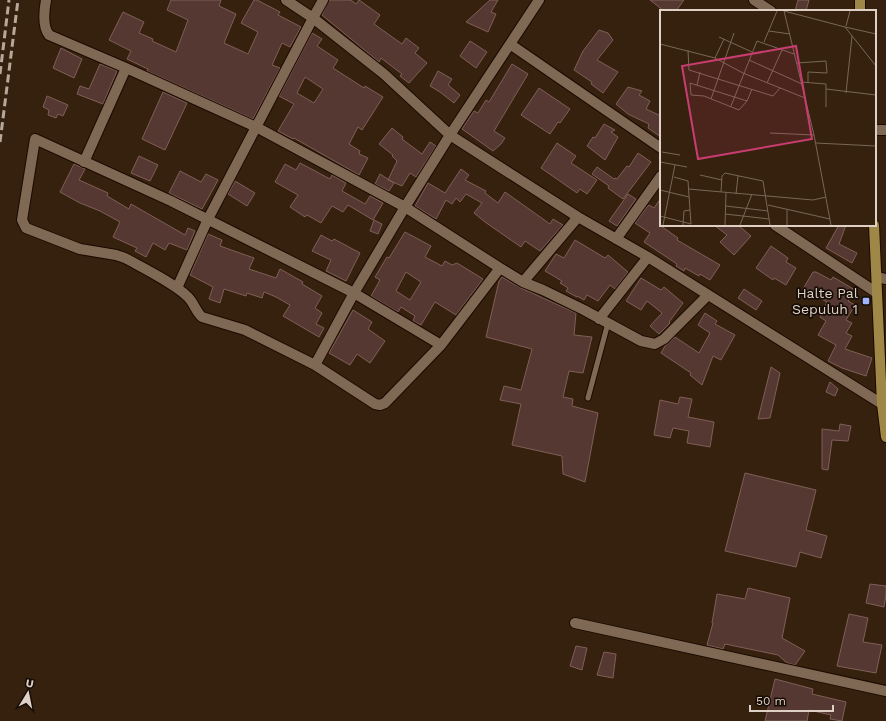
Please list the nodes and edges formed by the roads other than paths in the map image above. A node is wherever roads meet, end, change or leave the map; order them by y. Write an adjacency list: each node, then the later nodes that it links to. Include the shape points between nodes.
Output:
1 (46, 0): 9 (street, via 44,25 49,35)
2 (286, 0): 7 (street)
3 (323, 0): 7 (street)
4 (539, 0): 8 (street)
5 (754, 0): 6 (street)
6 (769, 10)
7 (313, 18): 10 (street); 11 (street, via 384,74)
8 (510, 44): 11 (street); 12 (street)
9 (126, 68): 10 (street); 13 (street)
10 (256, 127): 15 (street); 17 (street)
11 (450, 136): 15 (street); 16 (street)
12 (660, 147)
13 (84, 162): 17 (street); 25 (street, via 35,139 23,224 26,228 80,249 125,258)
14 (660, 177): 20 (street)
15 (405, 208): 22 (street); 26 (street)
16 (578, 217): 20 (street); 24 (street)
17 (208, 219): 25 (street); 26 (street)
18 (776, 226): 27 (street)
19 (874, 226): 23 (main road)
20 (616, 239): 21 (street)
21 (648, 257): 28 (street); 29 (street)
22 (500, 268): 24 (street); 30 (street)
23 (881, 278): 27 (main road)
24 (523, 282): 29 (street)
25 (177, 288): 31 (street, via 189,297 202,317 245,330)
26 (354, 293): 30 (street); 31 (street)
27 (877, 293): 33 (main road)
28 (708, 295): 29 (street, via 664,339 655,344 641,341); 33 (street)
29 (604, 321): 32 (lane)
30 (441, 345): 31 (street, via 385,403 380,405)
31 (315, 365)
32 (588, 398)
33 (882, 404): 34 (main road)
34 (886, 437)
35 (575, 623): 36 (street)
36 (886, 691)

